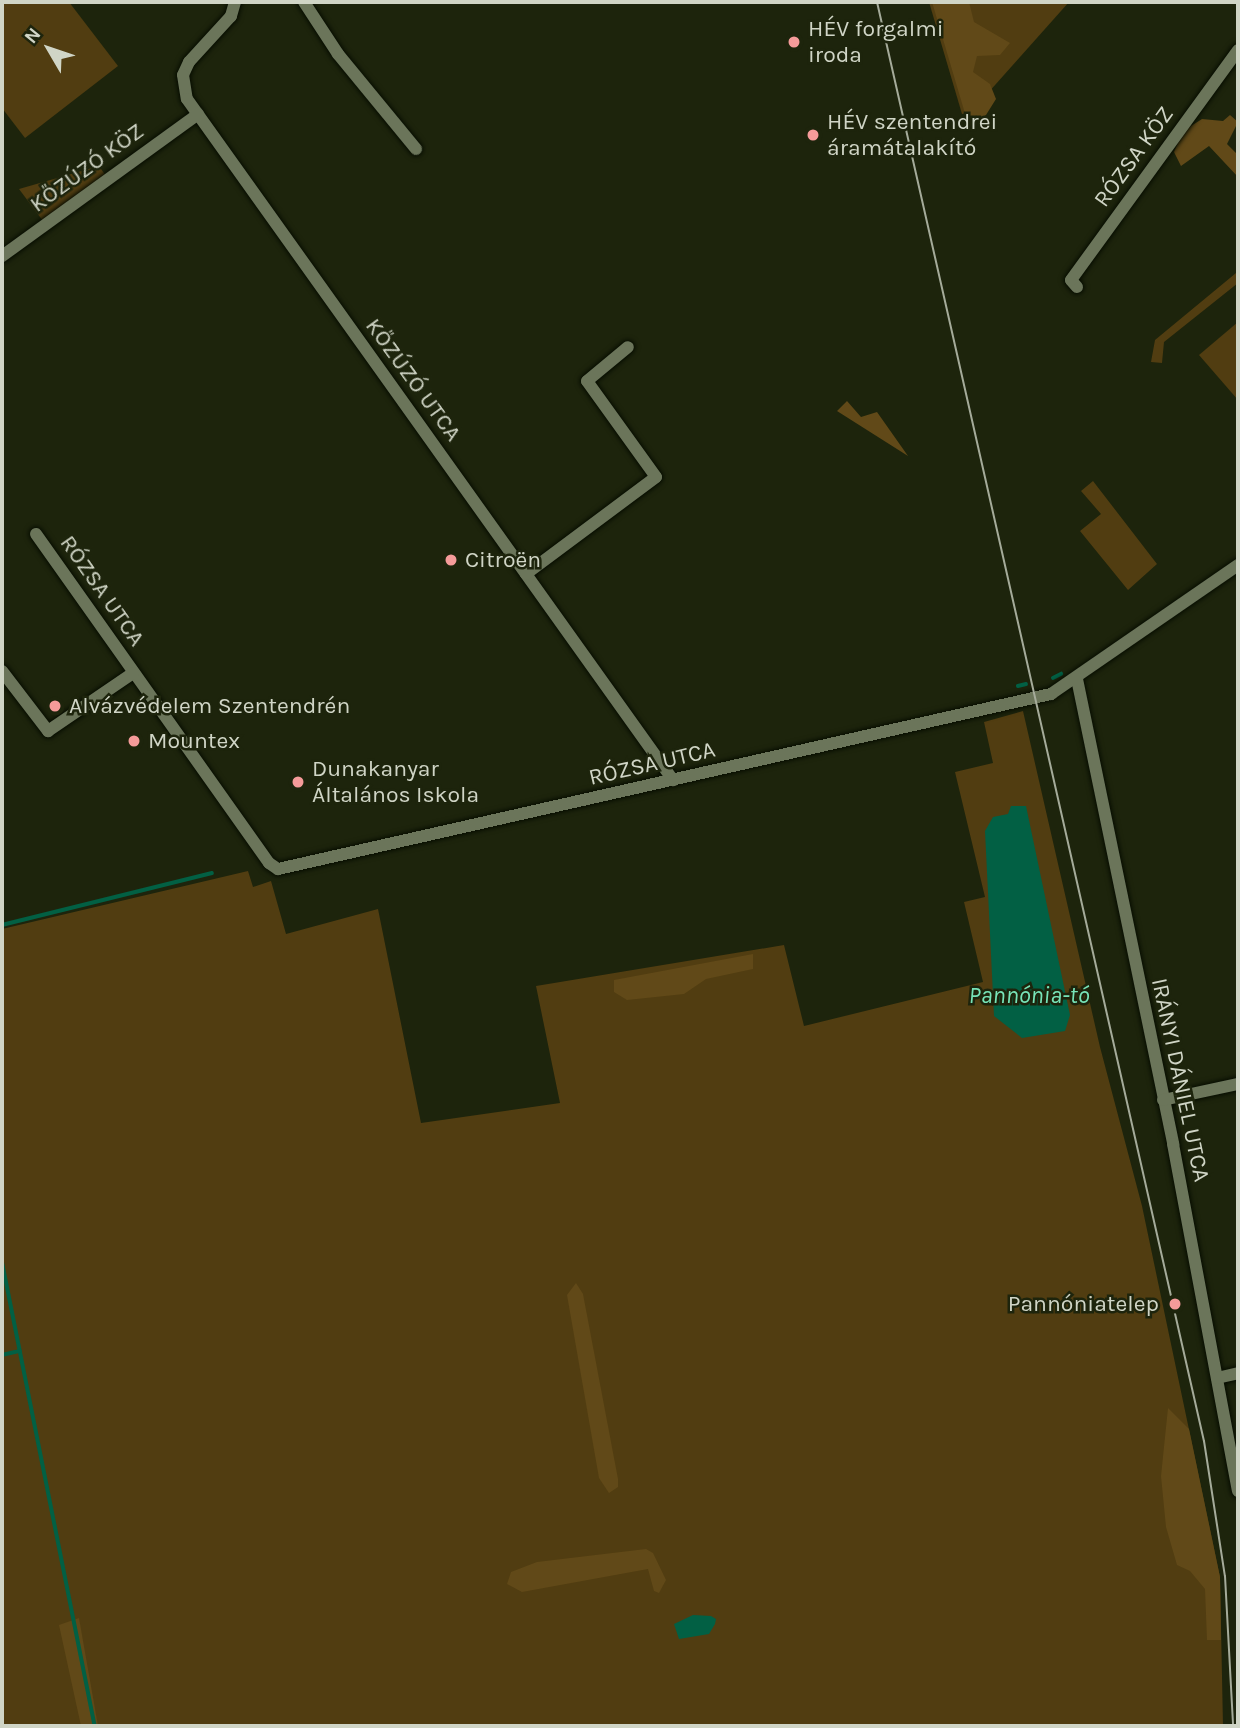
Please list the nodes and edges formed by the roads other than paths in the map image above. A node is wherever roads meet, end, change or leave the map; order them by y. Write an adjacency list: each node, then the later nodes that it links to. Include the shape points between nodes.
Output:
1 (234, 2): 4 (street, KŐZÚZÓ UTCA, via 231,16 183,75 187,99)
2 (304, 2): 5 (street, via 346,64)
3 (1238, 50): 7 (street, RÓZSA KÖZ, via 1167,158 1071,280)
4 (198, 114): 6 (street, KŐZÚZÓ KÖZ); 11 (street, KŐZÚZÓ UTCA)
5 (416, 149)
6 (2, 256)
7 (1077, 287)
8 (628, 346): 11 (street, via 587,381 656,477)
9 (36, 534): 13 (street, RÓZSA UTCA)
10 (1238, 565): 14 (street, RÓZSA UTCA)
11 (526, 574): 15 (street, KŐZÚZÓ UTCA)
12 (2, 671): 13 (street, RÓZSA UTCA, via 48,731)
13 (133, 673): 15 (street, RÓZSA UTCA, via 278,869)
14 (1077, 679): 15 (street, RÓZSA UTCA, via 1051,694); 17 (street, IRÁNYI DÁNIEL UTCA)
15 (673, 780)
16 (1238, 1084): 17 (street)
17 (1163, 1100): 19 (street, IRÁNYI DÁNIEL UTCA)
18 (1238, 1373): 19 (street)
19 (1217, 1378): 20 (street, IRÁNYI DÁNIEL UTCA)
20 (1238, 1491)

